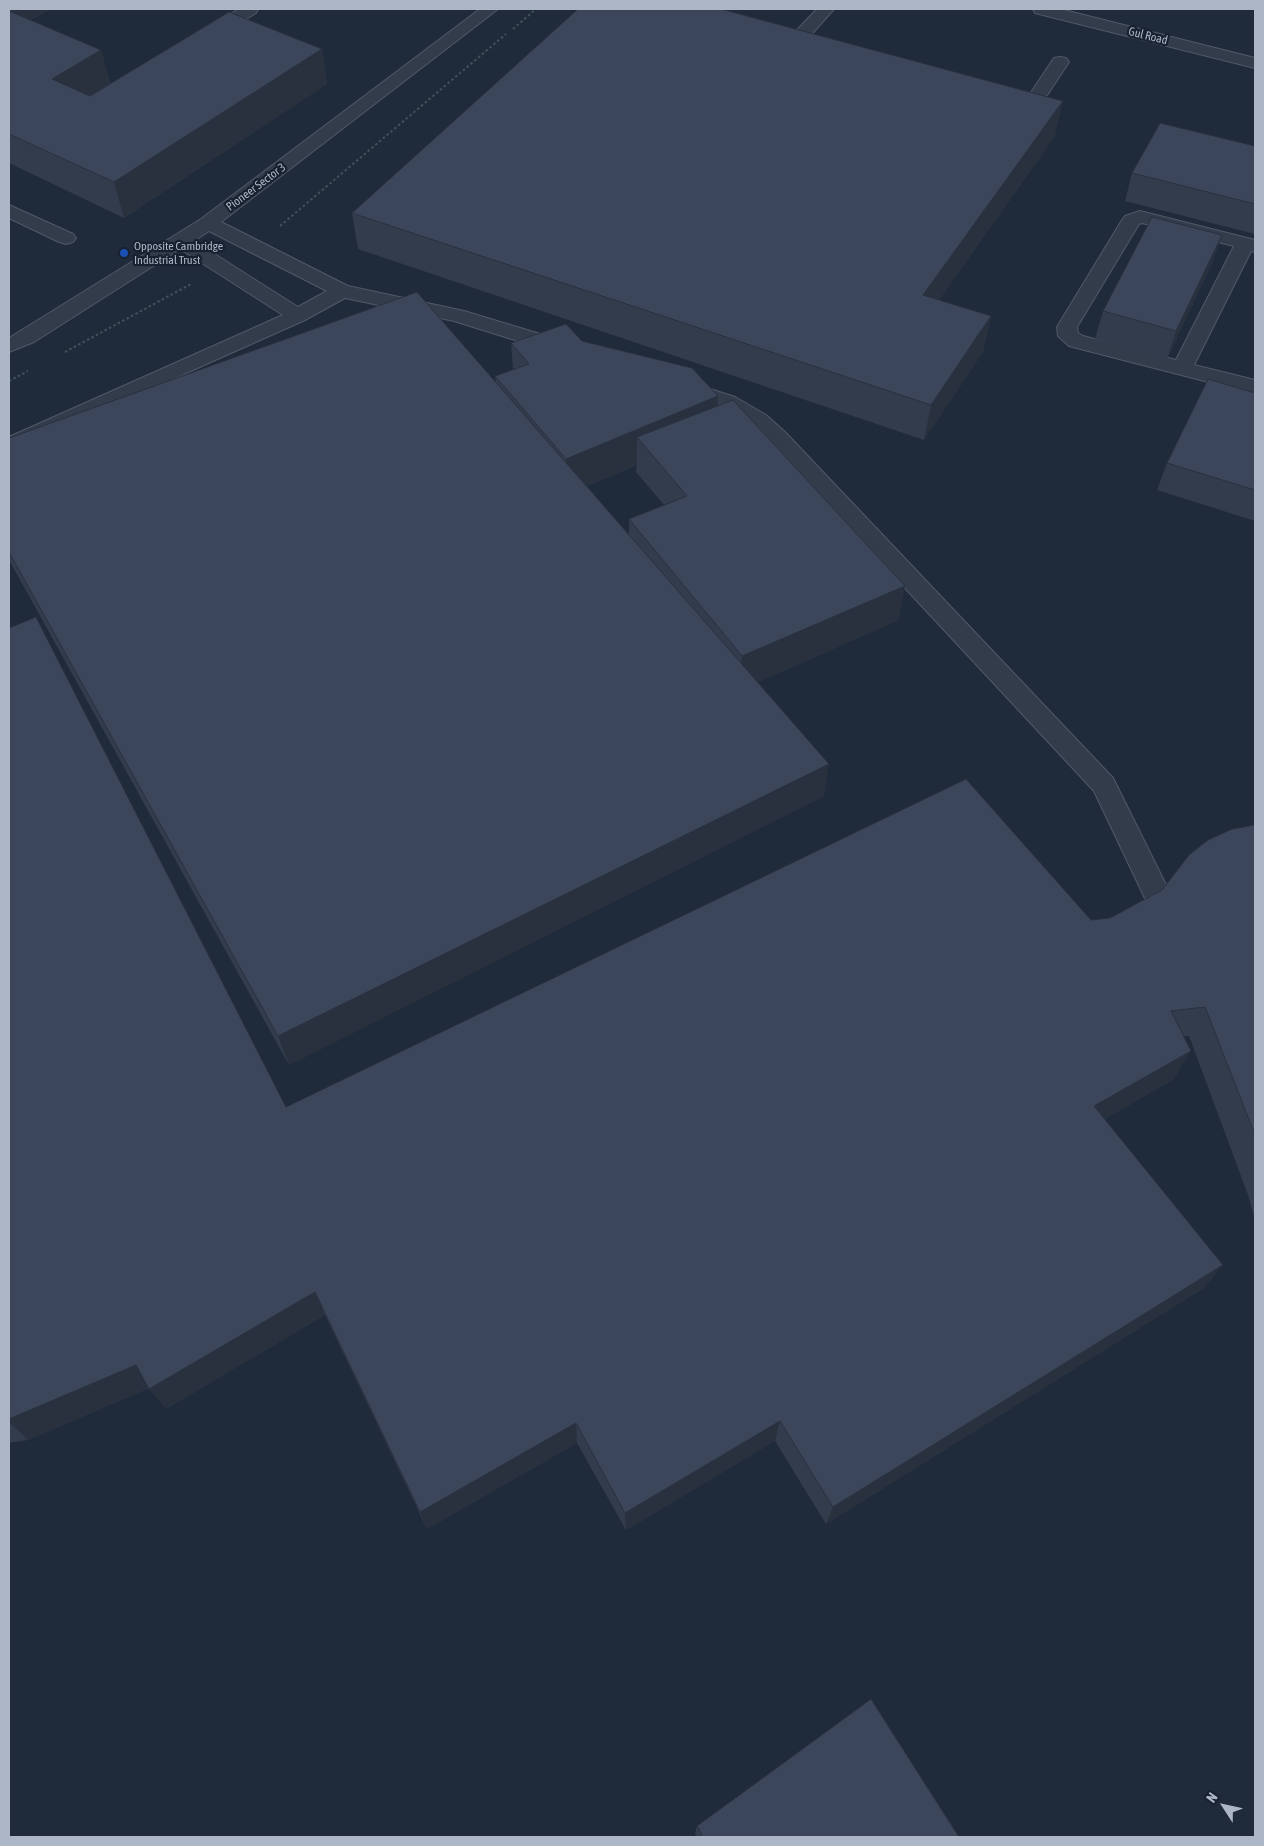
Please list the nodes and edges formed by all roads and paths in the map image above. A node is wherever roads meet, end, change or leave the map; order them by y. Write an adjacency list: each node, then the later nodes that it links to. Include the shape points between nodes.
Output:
1 (250, 9): 6 (street)
2 (490, 9): 14 (street, Pioneer Sector 3)
3 (536, 9): 18 (path)
4 (826, 9): 8 (street)
5 (1041, 9): 11 (street, Gul Road)
6 (191, 44)
7 (767, 47): 8 (street)
8 (786, 52): 9 (street)
9 (804, 57)
10 (1060, 62): 12 (street, via 1026,114)
11 (1255, 63)
12 (1000, 113)
13 (9, 211): 15 (street)
14 (208, 223): 16 (street, Pioneer Sector 3); 18 (street)
15 (66, 238)
16 (181, 240): 19 (street); 22 (street, Pioneer Sector 3)
17 (1250, 244): 26 (street); 26 (street, via 1150,218 1132,220 1067,327 1068,336 1076,341)
18 (255, 246): 20 (street)
19 (222, 266): 21 (street); 23 (path)
20 (342, 290): 21 (street); 24 (street, via 457,315)
21 (298, 316): 30 (street)
22 (9, 346)
23 (62, 354)
24 (586, 356)
25 (35, 368): 28 (path)
26 (1182, 368): 29 (street)
27 (661, 380): 31 (street, via 727,402 758,420 778,437 1104,785)
28 (9, 381)
29 (1255, 387)
30 (9, 445)
31 (1161, 903)

